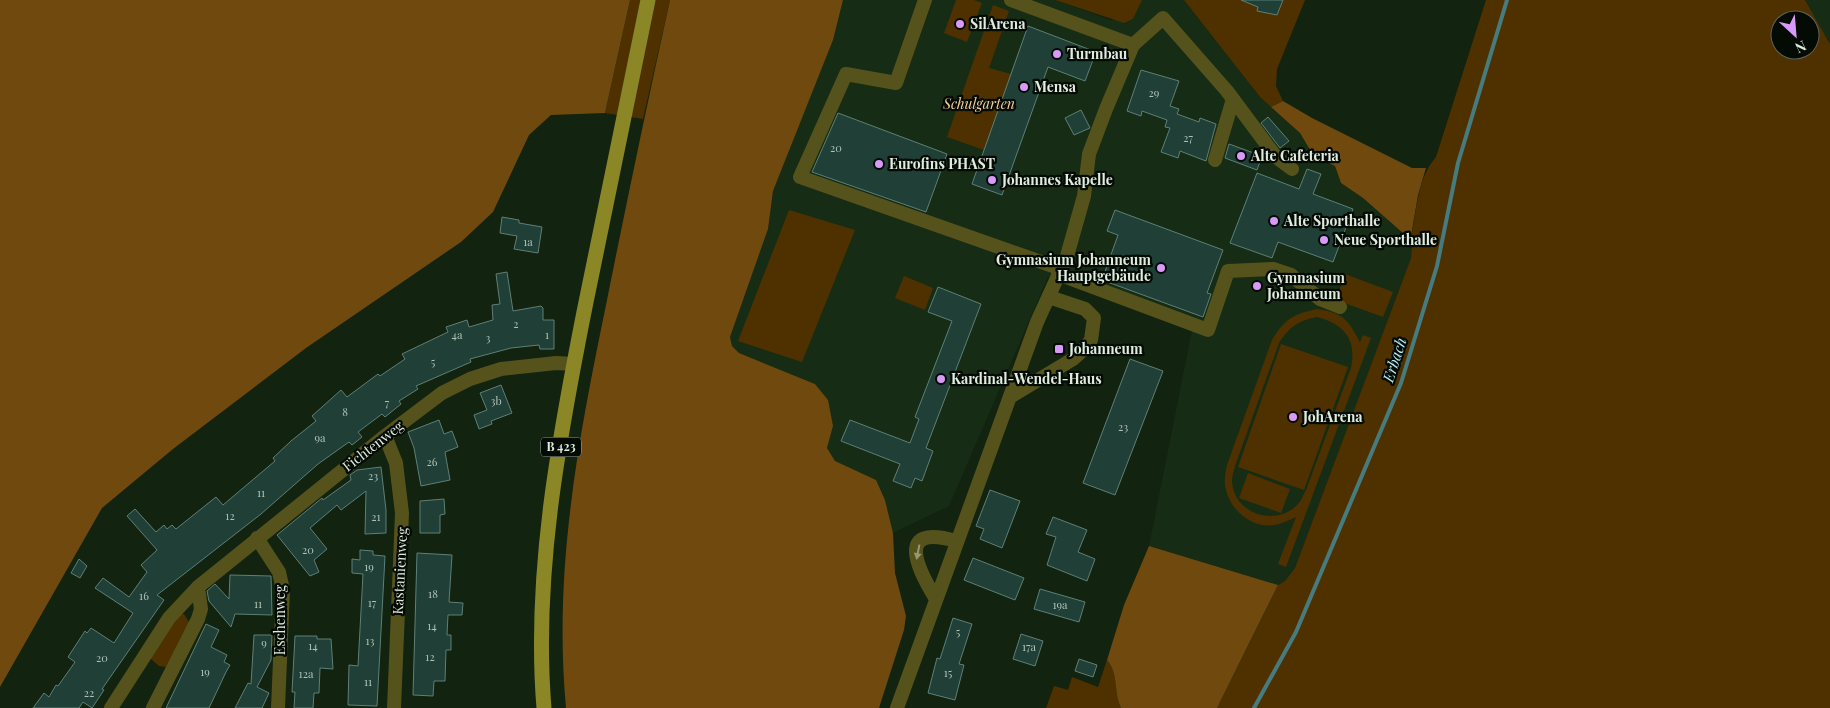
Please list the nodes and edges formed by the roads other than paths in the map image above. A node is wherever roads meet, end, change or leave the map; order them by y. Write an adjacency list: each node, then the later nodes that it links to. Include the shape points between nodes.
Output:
1 (648, 0): 11 (main road, B 423)
2 (925, 0): 8 (street, via 896,83 846,74 800,177)
3 (1011, 0): 4 (street)
4 (1133, 45): 5 (street, via 1163,18); 8 (street, via 1089,154 1084,196)
5 (1233, 99): 6 (street); 7 (street, via 1276,156)
6 (1215, 160)
7 (1292, 169)
8 (1059, 271): 9 (street); 10 (street, via 1207,330 1228,271 1273,269 1291,275 1320,299)
9 (1049, 297): 12 (street); 12 (street, via 1085,309 1094,318 1091,340 1073,359)
10 (1340, 307)
11 (574, 364): 13 (street, Fichtenweg, via 501,369 470,379 442,393); 22 (main road, B 423, via 548,542 542,647)
12 (1010, 397): 15 (street)
13 (385, 436): 14 (street, Fichtenweg); 21 (street, Kastanienweg, via 396,463 402,513)
14 (257, 538): 16 (street, Fichtenweg); 20 (street, Eschenweg, via 278,572 283,590)
15 (956, 541): 17 (street); 17 (street, one-way to 17, via 938,536 927,538 919,544 915,555 922,577)
16 (198, 587): 18 (street, Fichtenweg, via 168,618); 19 (street, via 201,609 198,619)
17 (936, 599): 23 (street)
18 (111, 708)
19 (153, 708)
20 (278, 708)
21 (394, 708)
22 (544, 708)
23 (897, 708)

